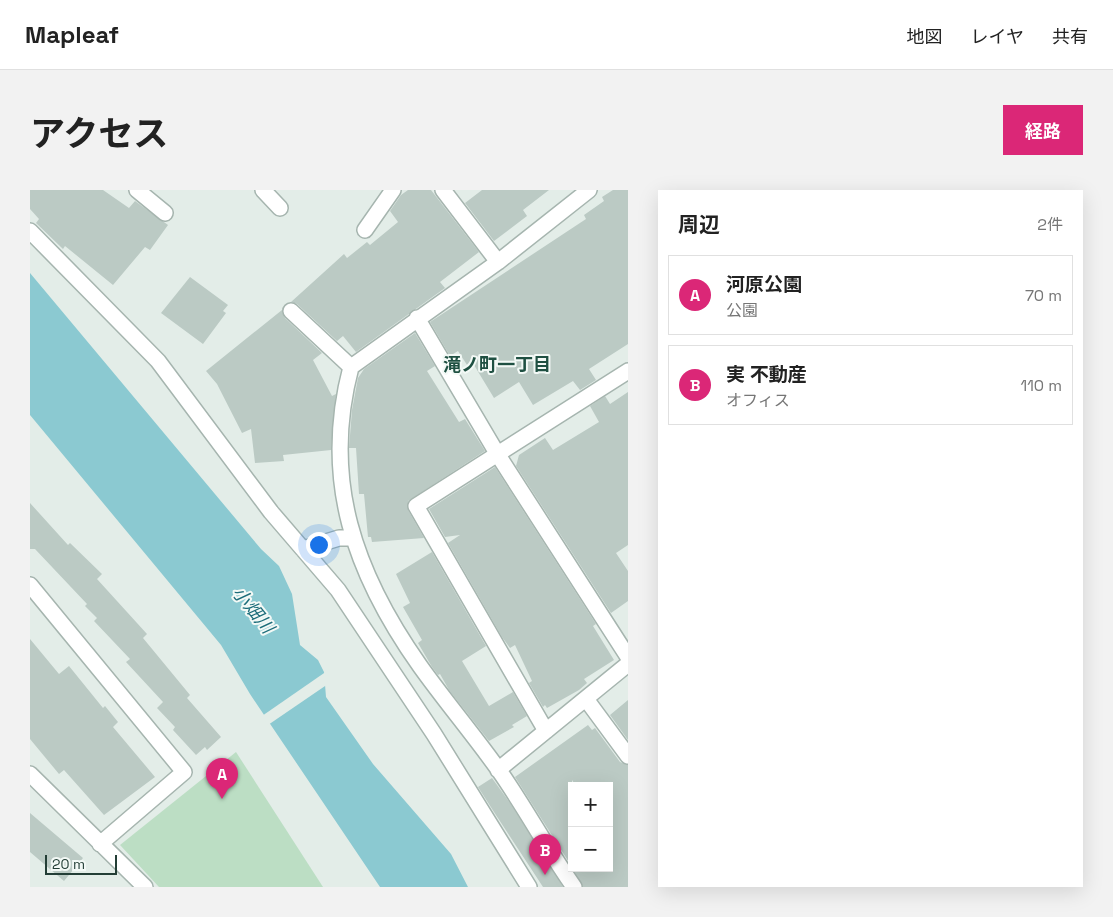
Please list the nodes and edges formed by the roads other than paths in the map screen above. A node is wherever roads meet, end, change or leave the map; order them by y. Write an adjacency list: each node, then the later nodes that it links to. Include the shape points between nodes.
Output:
1 (137, 190): 7 (street)
2 (263, 190): 6 (street)
3 (393, 190): 8 (street)
4 (443, 190): 10 (street)
5 (590, 190): 10 (street)
6 (280, 208)
7 (165, 213)
8 (366, 230)
9 (30, 231): 17 (street, via 158,361 271,512)
10 (498, 262): 12 (street)
11 (291, 311): 13 (street)
12 (417, 318): 13 (street); 15 (street)
13 (351, 367): 16 (street, via 344,394 340,450)
14 (628, 371): 15 (street)
15 (498, 455): 19 (street); 22 (street, via 416,506)
16 (352, 538): 17 (street, via 339,538); 24 (street, via 377,596 398,633)
17 (303, 549): 28 (street, via 352,610)
18 (30, 585): 26 (street, via 184,772)
19 (628, 657)
20 (628, 664): 21 (street)
21 (586, 699): 22 (street); 23 (street)
22 (546, 731): 24 (street)
23 (628, 756)
24 (498, 770): 29 (street)
25 (30, 774): 26 (street)
26 (100, 844): 27 (street)
27 (145, 887)
28 (529, 887)
29 (574, 887)

